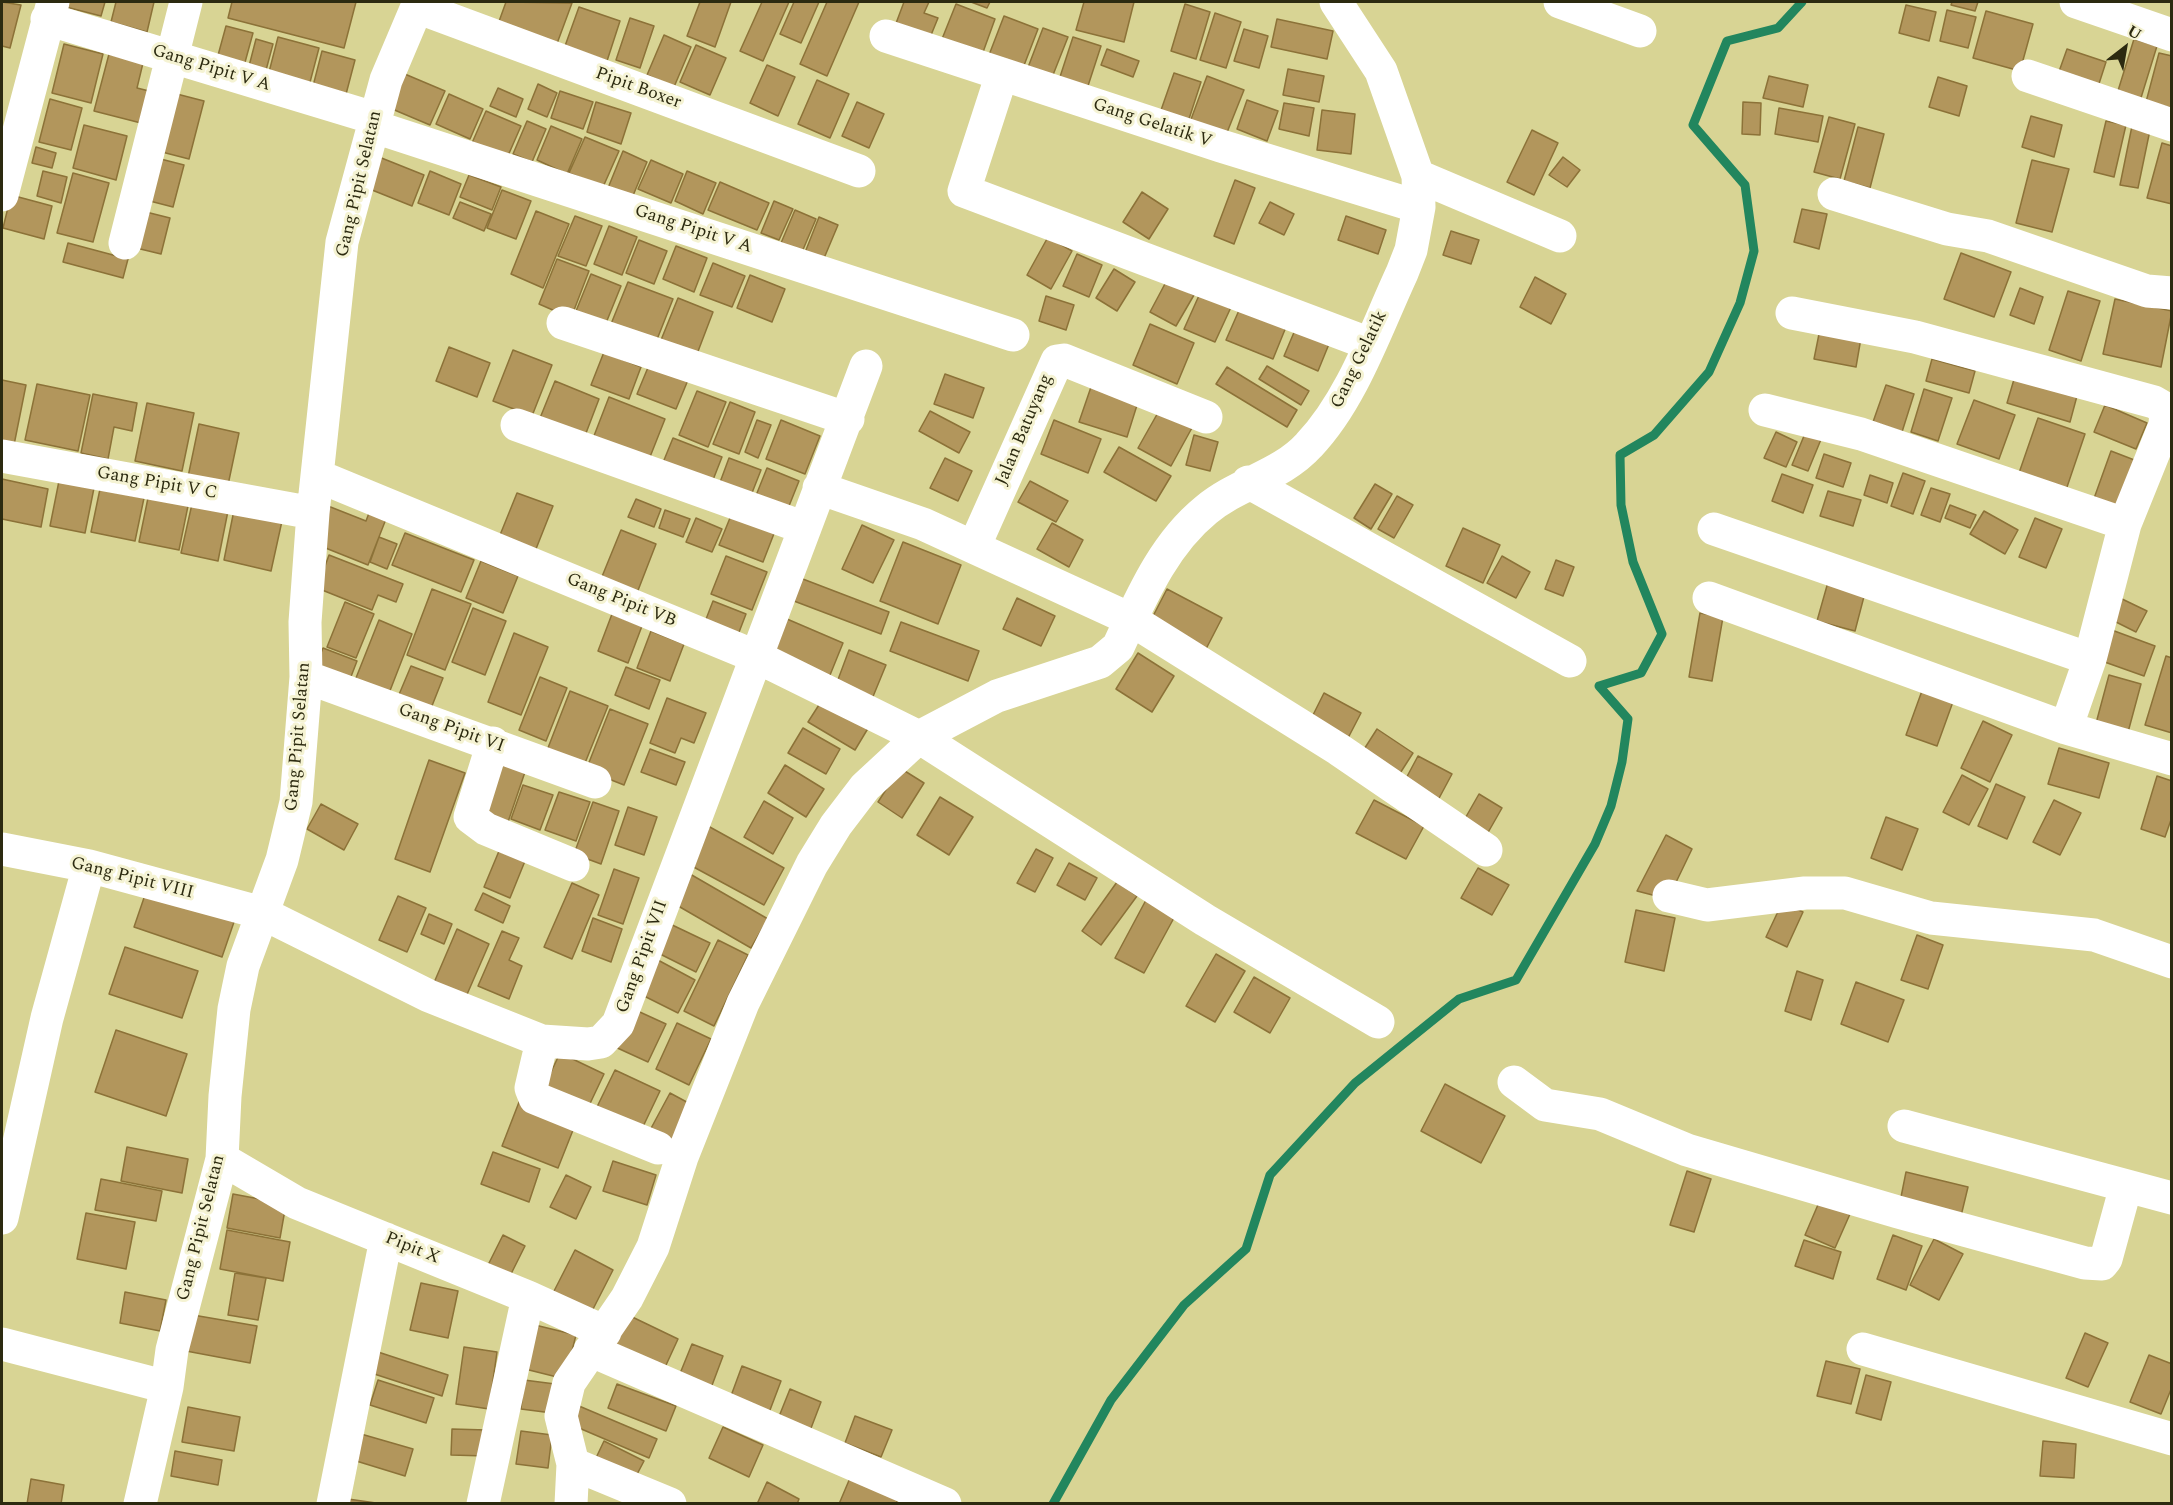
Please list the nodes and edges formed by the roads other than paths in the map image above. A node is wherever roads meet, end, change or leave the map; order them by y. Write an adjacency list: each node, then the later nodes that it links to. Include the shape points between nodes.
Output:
1 (186, 2): 10 (street)
2 (1336, 2): 16 (street, Gang Gelatik, via 1381,71)
3 (1560, 2): 7 (street)
4 (2076, 2): 8 (street)
5 (418, 4): 13 (street, Gang Pipit Selatan); 15 (street, Pipit Boxer)
6 (50, 10): 10 (street, Gang Pipit V A); 18 (street)
7 (1640, 31)
8 (2172, 35)
9 (886, 36): 11 (street, Gang Gelatik V)
10 (174, 57): 13 (street, Gang Pipit V A); 20 (street)
11 (1002, 75): 16 (street, Gang Gelatik V); 25 (street, via 961,200)
12 (2028, 76): 14 (street)
13 (373, 122): 24 (street, Gang Pipit V A); 32 (street, Gang Pipit Selatan, via 342,242)
14 (2172, 124)
15 (859, 171)
16 (1418, 191): 19 (street, Gang Gelatik V); 25 (street, Gang Gelatik, via 1411,250)
17 (1834, 194): 21 (street, via 1947,229 1988,236 2147,291)
18 (2, 195)
19 (1560, 236)
20 (125, 243)
21 (2172, 293)
22 (1792, 313): 36 (street, via 1915,337 2154,402 2166,409 2165,425)
23 (563, 323): 29 (street)
24 (1013, 334)
25 (1370, 344): 33 (street, Gang Gelatik, via 1336,411 1309,446 1283,468)
26 (866, 366): 29 (street, Gang Pipit VII)
27 (1765, 410): 36 (street, via 1861,434)
28 (1206, 417): 39 (street, Jalan Batuyang, via 1064,360 1057,361)
29 (848, 419): 34 (street, Gang Pipit VII)
30 (517, 424): 37 (street)
31 (2, 456): 35 (street, Gang Pipit V C)
32 (318, 476): 35 (street, Gang Pipit Selatan); 42 (street, Gang Pipit VB)
33 (1248, 482): 41 (street, Gang Gelatik, via 1205,510 1176,542 1149,580); 44 (street)
34 (819, 488): 37 (street, Gang Pipit VII); 39 (street, via 923,524)
35 (313, 513): 45 (street, Gang Pipit Selatan, via 305,622)
36 (2125, 524): 43 (street)
37 (805, 528): 42 (street, Gang Pipit VII)
38 (1714, 529): 43 (street)
39 (974, 547): 41 (street)
40 (1709, 598): 46 (street)
41 (1131, 619): 47 (street, Gang Gelatik, via 1118,647 1100,662 998,696); 51 (street, via 1338,749)
42 (756, 657): 47 (street, Gang Pipit VB); 59 (street, Gang Pipit VII, via 618,1024 601,1042)
43 (2090, 659): 46 (street)
44 (1570, 661)
45 (306, 677): 48 (street, Gang Pipit VI); 56 (street, Gang Pipit Selatan, via 296,802 282,860)
46 (2066, 728): 49 (street)
47 (920, 737): 58 (street, Gang Pipit VB, via 1205,920); 69 (street, Gang Gelatik, via 866,788 836,825 812,864 743,1003 682,1157 653,1247 627,1298)
48 (493, 743): 50 (street, Gang Pipit VI); 53 (street, via 470,817 486,829)
49 (2172, 759)
50 (595, 782)
51 (1486, 850)
52 (4, 856): 54 (street, Gang Pipit VIII)
53 (573, 865)
54 (89, 866): 56 (street, Gang Pipit VIII); 66 (street, via 47,1018)
55 (1669, 896): 57 (street, via 1707,905 1805,893 1845,893 1930,918 2094,935)
56 (262, 913): 59 (street, Gang Pipit VII, via 429,996); 63 (street, Gang Pipit Selatan, via 243,966 234,1009)
57 (2172, 962)
58 (1378, 1022)
59 (542, 1041): 62 (street, via 531,1088 535,1098)
60 (1514, 1082): 64 (street, via 1545,1105 1600,1114 1688,1150 2085,1263 2102,1264 2106,1259)
61 (1904, 1126): 64 (street)
62 (658, 1148)
63 (222, 1159): 67 (street, Pipit X, via 297,1203); 72 (street, Gang Pipit Selatan)
64 (2127, 1186): 65 (street)
65 (2172, 1198)
66 (2, 1218)
67 (386, 1239): 68 (street, Pipit X); 76 (street)
68 (528, 1297): 69 (street, Pipit X); 77 (street)
69 (598, 1341): 74 (street, Gang Gelatik, via 569,1383 562,1405); 80 (street, Pipit X)
70 (2, 1344): 72 (street)
71 (1863, 1349): 73 (street)
72 (166, 1387): 75 (street, Gang Pipit Selatan)
73 (2172, 1439)
74 (573, 1464): 78 (street, Gang Gelatik); 79 (street)
75 (140, 1503)
76 (333, 1503)
77 (483, 1503)
78 (571, 1503)
79 (670, 1503)
80 (945, 1503)

